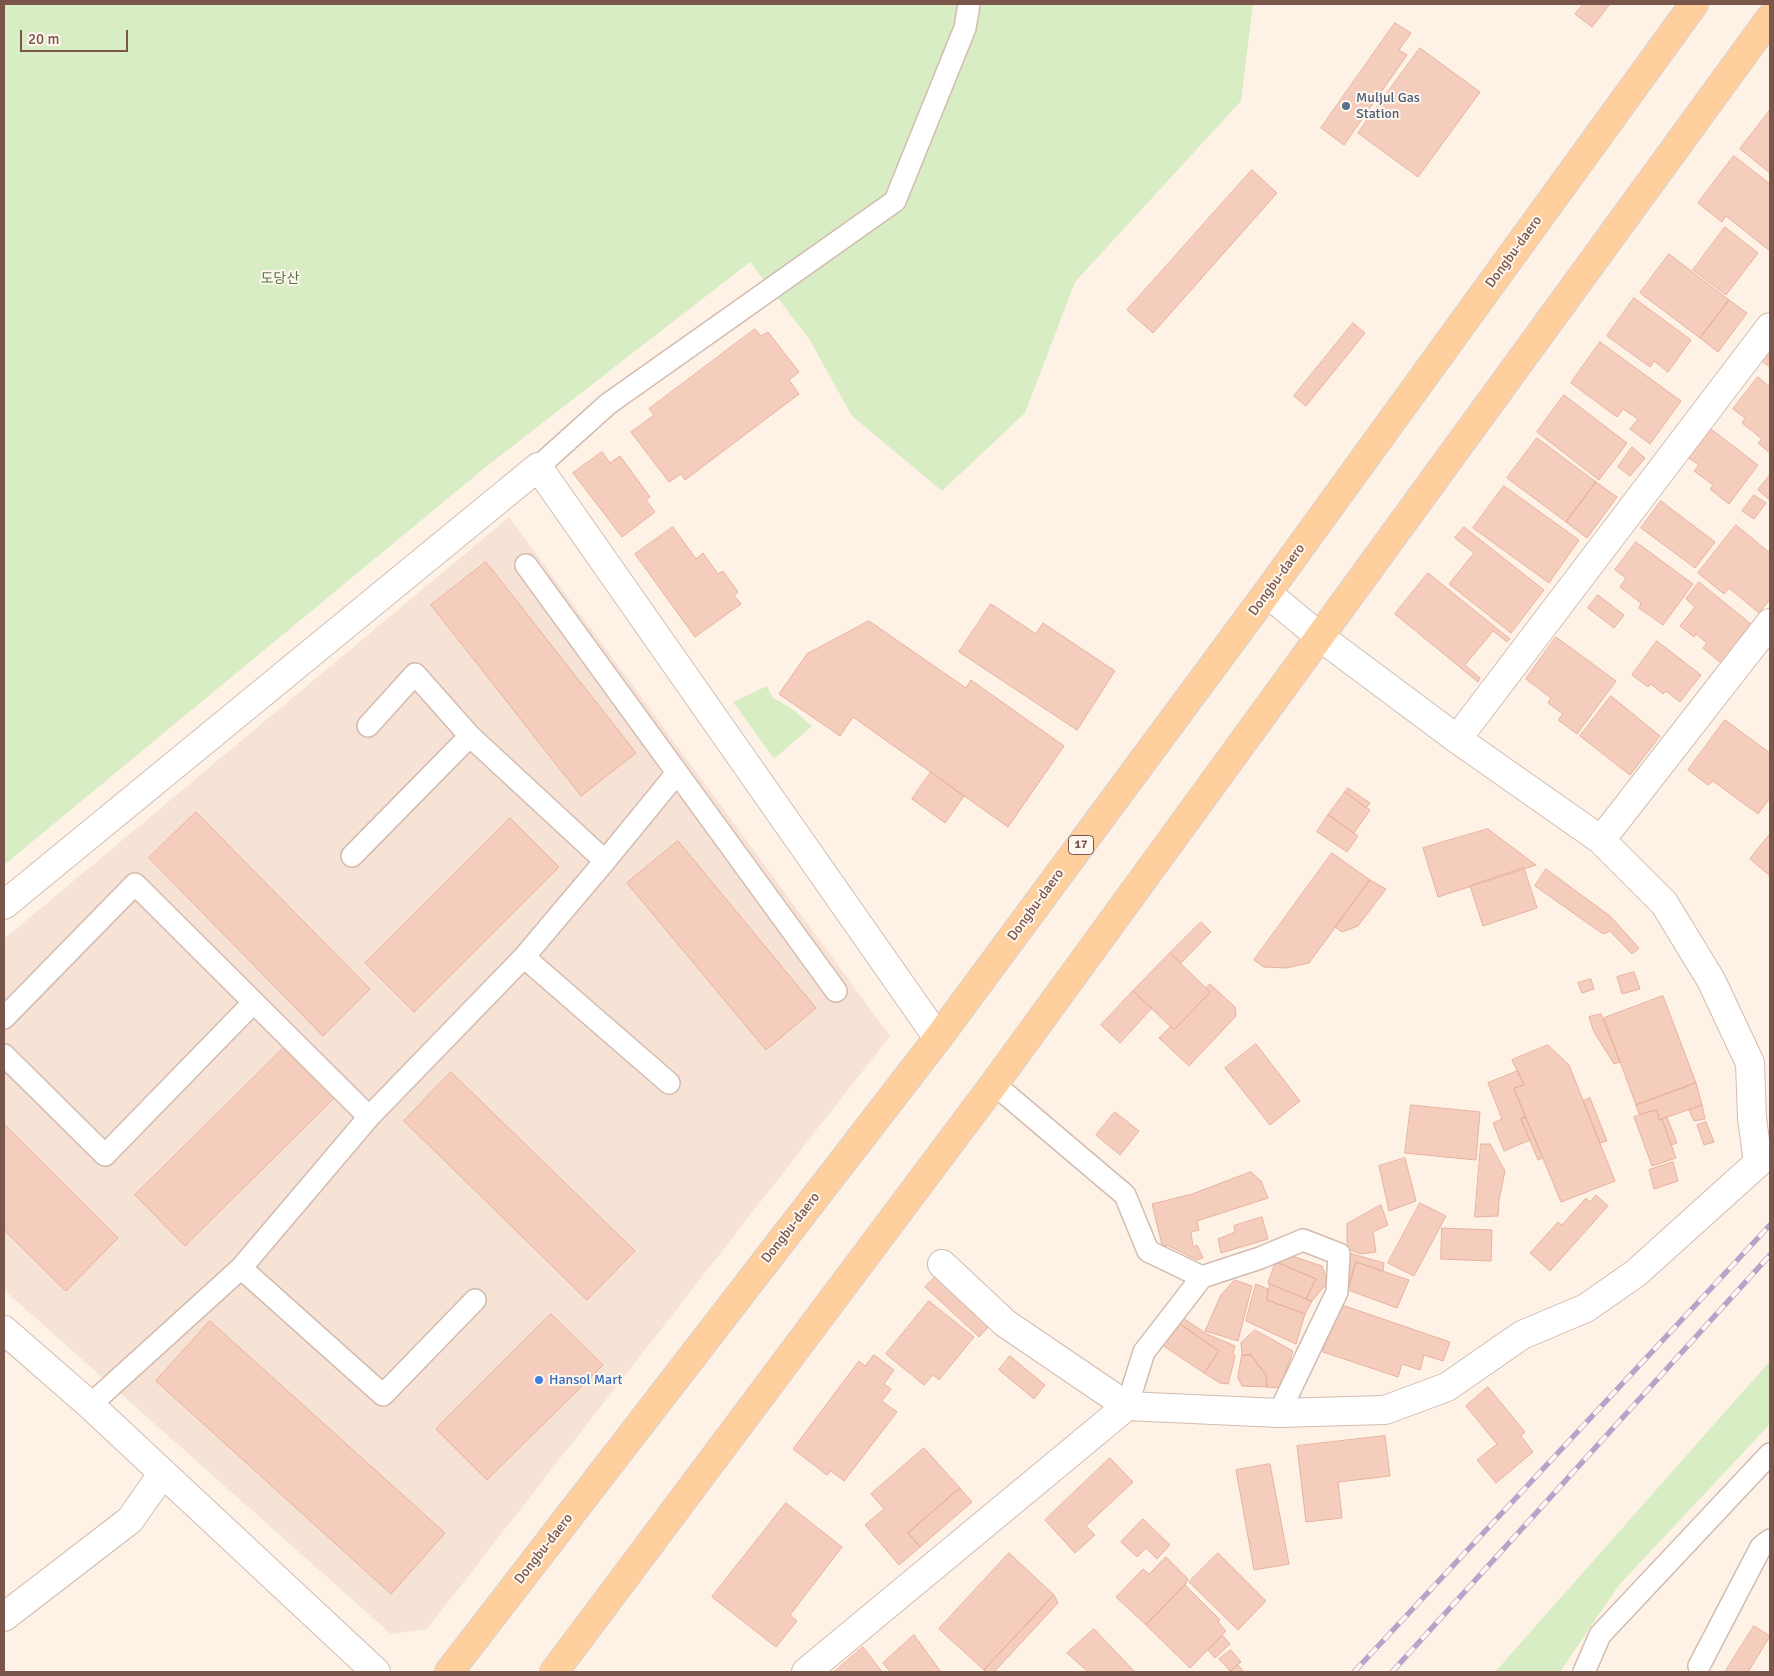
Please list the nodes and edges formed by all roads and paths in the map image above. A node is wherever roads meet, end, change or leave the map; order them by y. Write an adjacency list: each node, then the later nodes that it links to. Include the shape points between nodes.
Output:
1 (969, 4): 5 (lane, via 965,28 895,200 608,404)
2 (1694, 4): 7 (main road, Dongbu-daero / 17)
3 (1770, 18): 9 (main road)
4 (1770, 327): 12 (street)
5 (538, 467): 17 (street); 22 (street)
6 (526, 566): 13 (lane)
7 (1267, 593): 9 (street); 22 (main road, Dongbu-daero / 17)
8 (1770, 623): 14 (street)
9 (1319, 636): 12 (street); 26 (main road)
10 (368, 726): 11 (lane, via 415,674)
11 (470, 736): 15 (lane); 16 (lane)
12 (1457, 739): 14 (street)
13 (677, 773): 16 (lane); 19 (lane)
14 (1601, 840): 24 (street, via 1664,903 1711,980)
15 (352, 856)
16 (605, 861): 18 (lane)
17 (4, 905)
18 (524, 957): 25 (lane); 28 (lane)
19 (836, 991)
20 (253, 1003): 21 (lane, via 135,884); 23 (lane, via 105,1154); 28 (lane)
21 (4, 1018)
22 (938, 1038): 44 (main road, Dongbu-daero / 17)
23 (4, 1054)
24 (1750, 1063): 27 (street); 29 (street, via 1752,1118)
25 (669, 1083)
26 (994, 1084): 32 (lane, via 1125,1195 1148,1251); 45 (main road)
27 (1770, 1085)
28 (369, 1117): 31 (lane)
29 (1764, 1170): 37 (street, via 1636,1273 1586,1308 1522,1335 1447,1387 1385,1410)
30 (942, 1264): 36 (street, via 1005,1323)
31 (241, 1268): 33 (lane, via 383,1395); 35 (lane)
32 (1202, 1277): 36 (lane, via 1144,1352); 37 (lane, via 1303,1240 1338,1254 1337,1292)
33 (475, 1300)
34 (4, 1330): 35 (street)
35 (90, 1405): 39 (street)
36 (1127, 1406): 37 (street); 46 (street)
37 (1279, 1413)
38 (1770, 1454): 47 (lane, via 1600,1635)
39 (163, 1473): 41 (street, via 130,1520); 43 (street)
40 (1770, 1540): 42 (lane, via 1762,1547)
41 (4, 1617)
42 (1699, 1666)
43 (376, 1672)
44 (449, 1672)
45 (554, 1672)
46 (806, 1672)
47 (1584, 1672)

